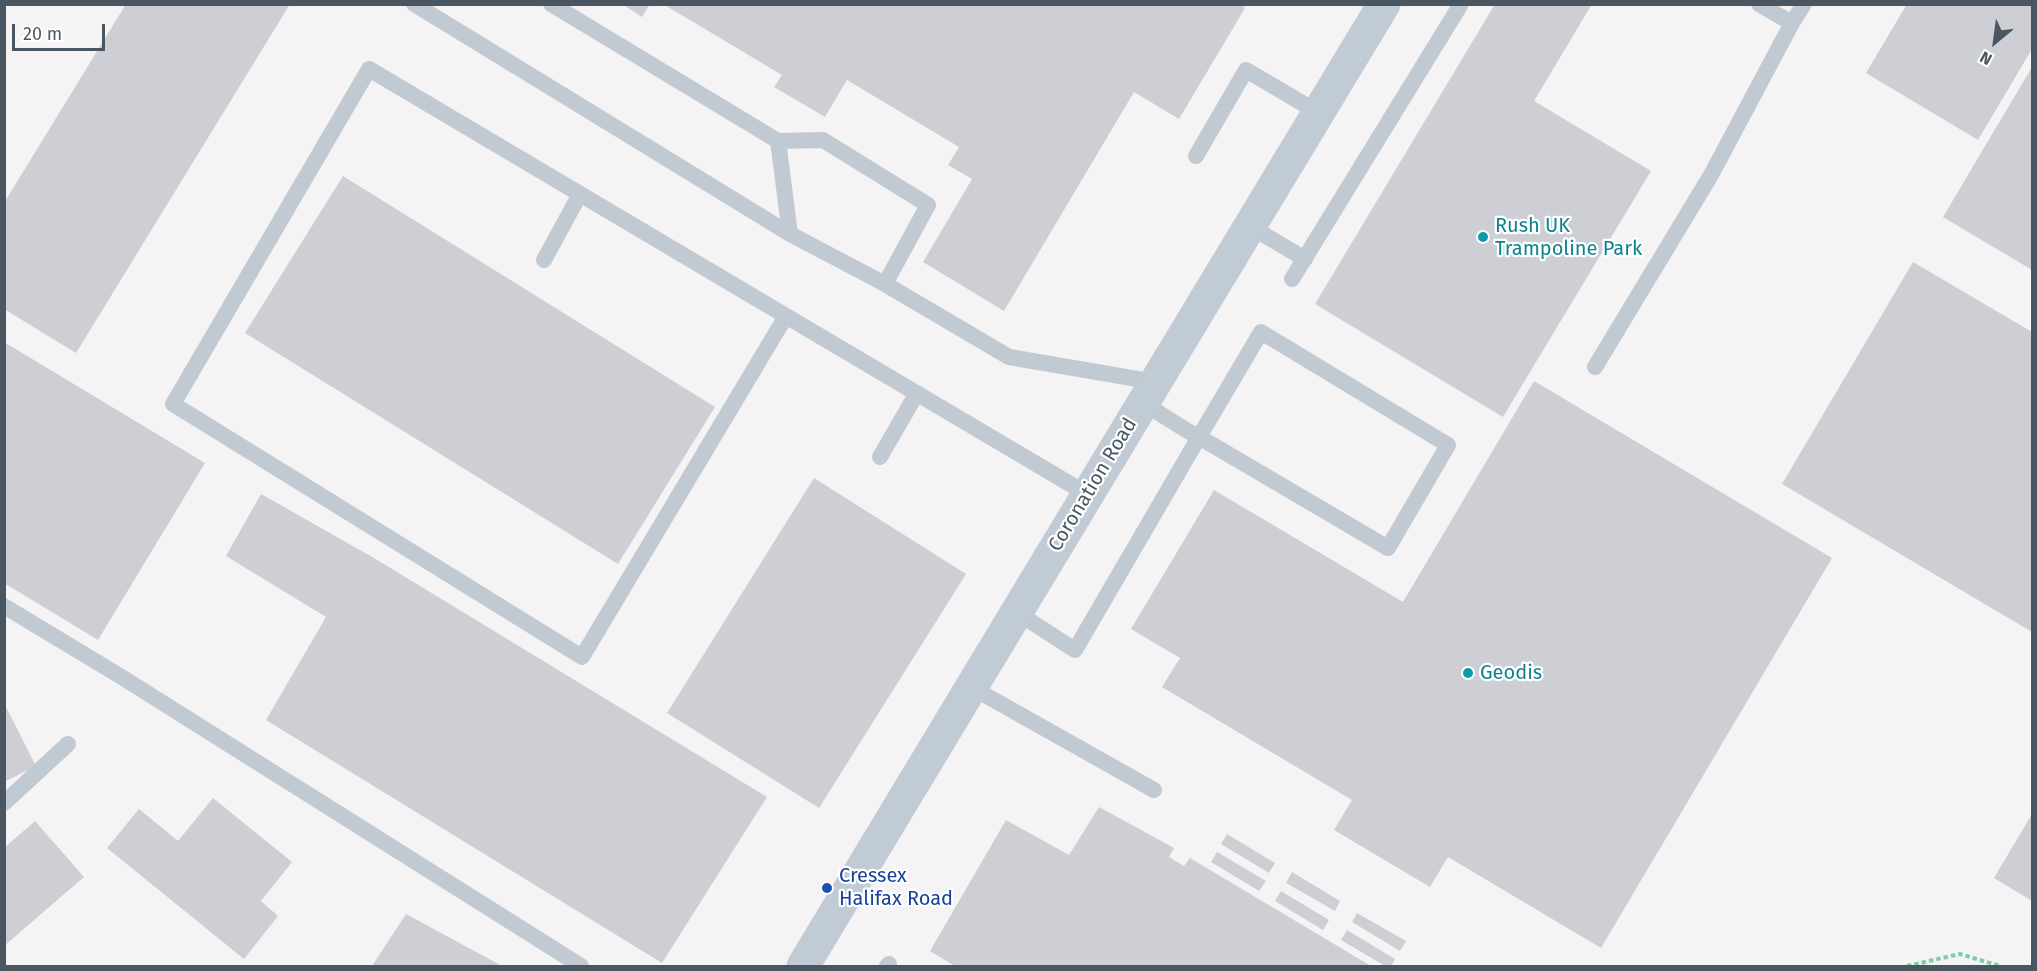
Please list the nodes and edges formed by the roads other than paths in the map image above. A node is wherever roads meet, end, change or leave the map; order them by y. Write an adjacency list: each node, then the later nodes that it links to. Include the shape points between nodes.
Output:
1 (414, 4): 13 (lane)
2 (551, 4): 9 (lane)
3 (1384, 4): 8 (street, Coronation Road)
4 (1461, 4): 14 (lane)
5 (1759, 4): 7 (lane)
6 (1804, 4): 7 (lane)
7 (1792, 23): 19 (lane, via 1711,175)
8 (1319, 113): 10 (lane, via 1246,70); 12 (street, Coronation Road)
9 (778, 141): 13 (lane); 17 (lane, via 823,140 928,205)
10 (1196, 156)
11 (580, 194): 15 (lane); 18 (lane); 18 (lane, via 369,69 173,404 582,657)
12 (1251, 227): 14 (lane); 21 (street, Coronation Road)
13 (790, 234): 17 (lane)
14 (1305, 259): 16 (lane)
15 (544, 260)
16 (1293, 279)
17 (885, 284): 21 (lane, via 1009,357)
18 (786, 316): 20 (lane)
19 (1595, 367)
20 (917, 393): 23 (lane); 24 (lane)
21 (1149, 393): 22 (lane); 24 (street, Coronation Road)
22 (1200, 437): 22 (lane, via 1261,332 1448,445 1388,548); 26 (lane, via 1075,650)
23 (880, 457)
24 (1087, 495): 26 (street, Coronation Road)
25 (4, 606): 31 (lane)
26 (1017, 612): 27 (street, Coronation Road)
27 (971, 687): 29 (lane); 32 (street, Coronation Road)
28 (68, 744): 30 (lane)
29 (1154, 790)
30 (4, 803)
31 (581, 966)
32 (803, 966)

